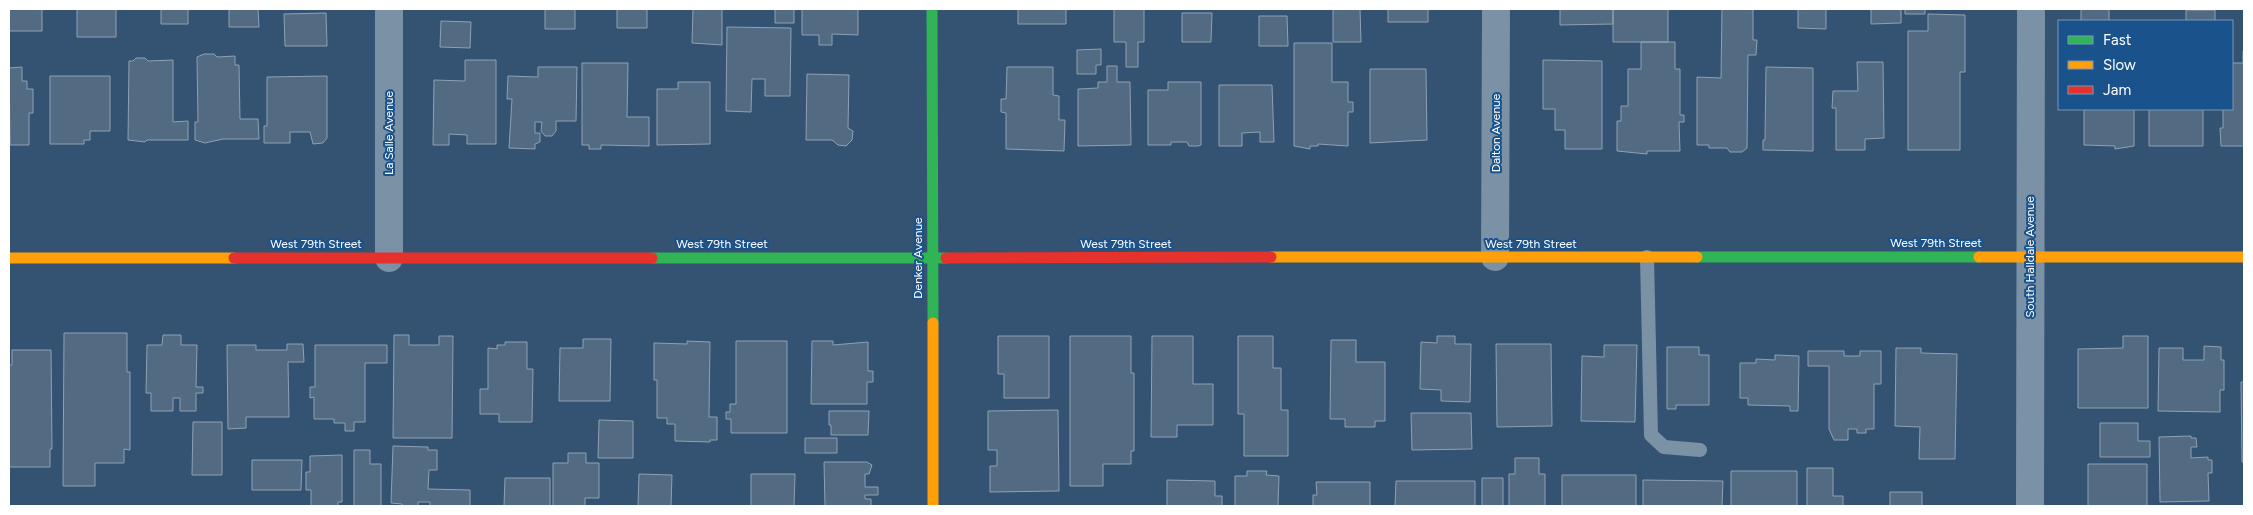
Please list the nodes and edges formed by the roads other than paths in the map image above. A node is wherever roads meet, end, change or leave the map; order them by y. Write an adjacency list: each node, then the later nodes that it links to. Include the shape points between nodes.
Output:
1 (389, 9): 10 (street, La Salle Avenue)
2 (932, 9): 11 (street, Denker Avenue)
3 (1496, 9): 5 (street, Dalton Avenue)
4 (2031, 9): 7 (street, South Halldale Avenue)
5 (1496, 257): 6 (street, West 79th Street); 11 (street, West 79th Street)
6 (1647, 257): 7 (street, West 79th Street); 12 (lane, via 1651,435 1664,447)
7 (2030, 257): 8 (street, West 79th Street); 14 (street, South Halldale Avenue)
8 (2244, 257)
9 (9, 258): 10 (street, West 79th Street)
10 (389, 258): 11 (street, West 79th Street)
11 (931, 258): 13 (street, Denker Avenue)
12 (1700, 450)
13 (933, 506)
14 (2030, 506)

